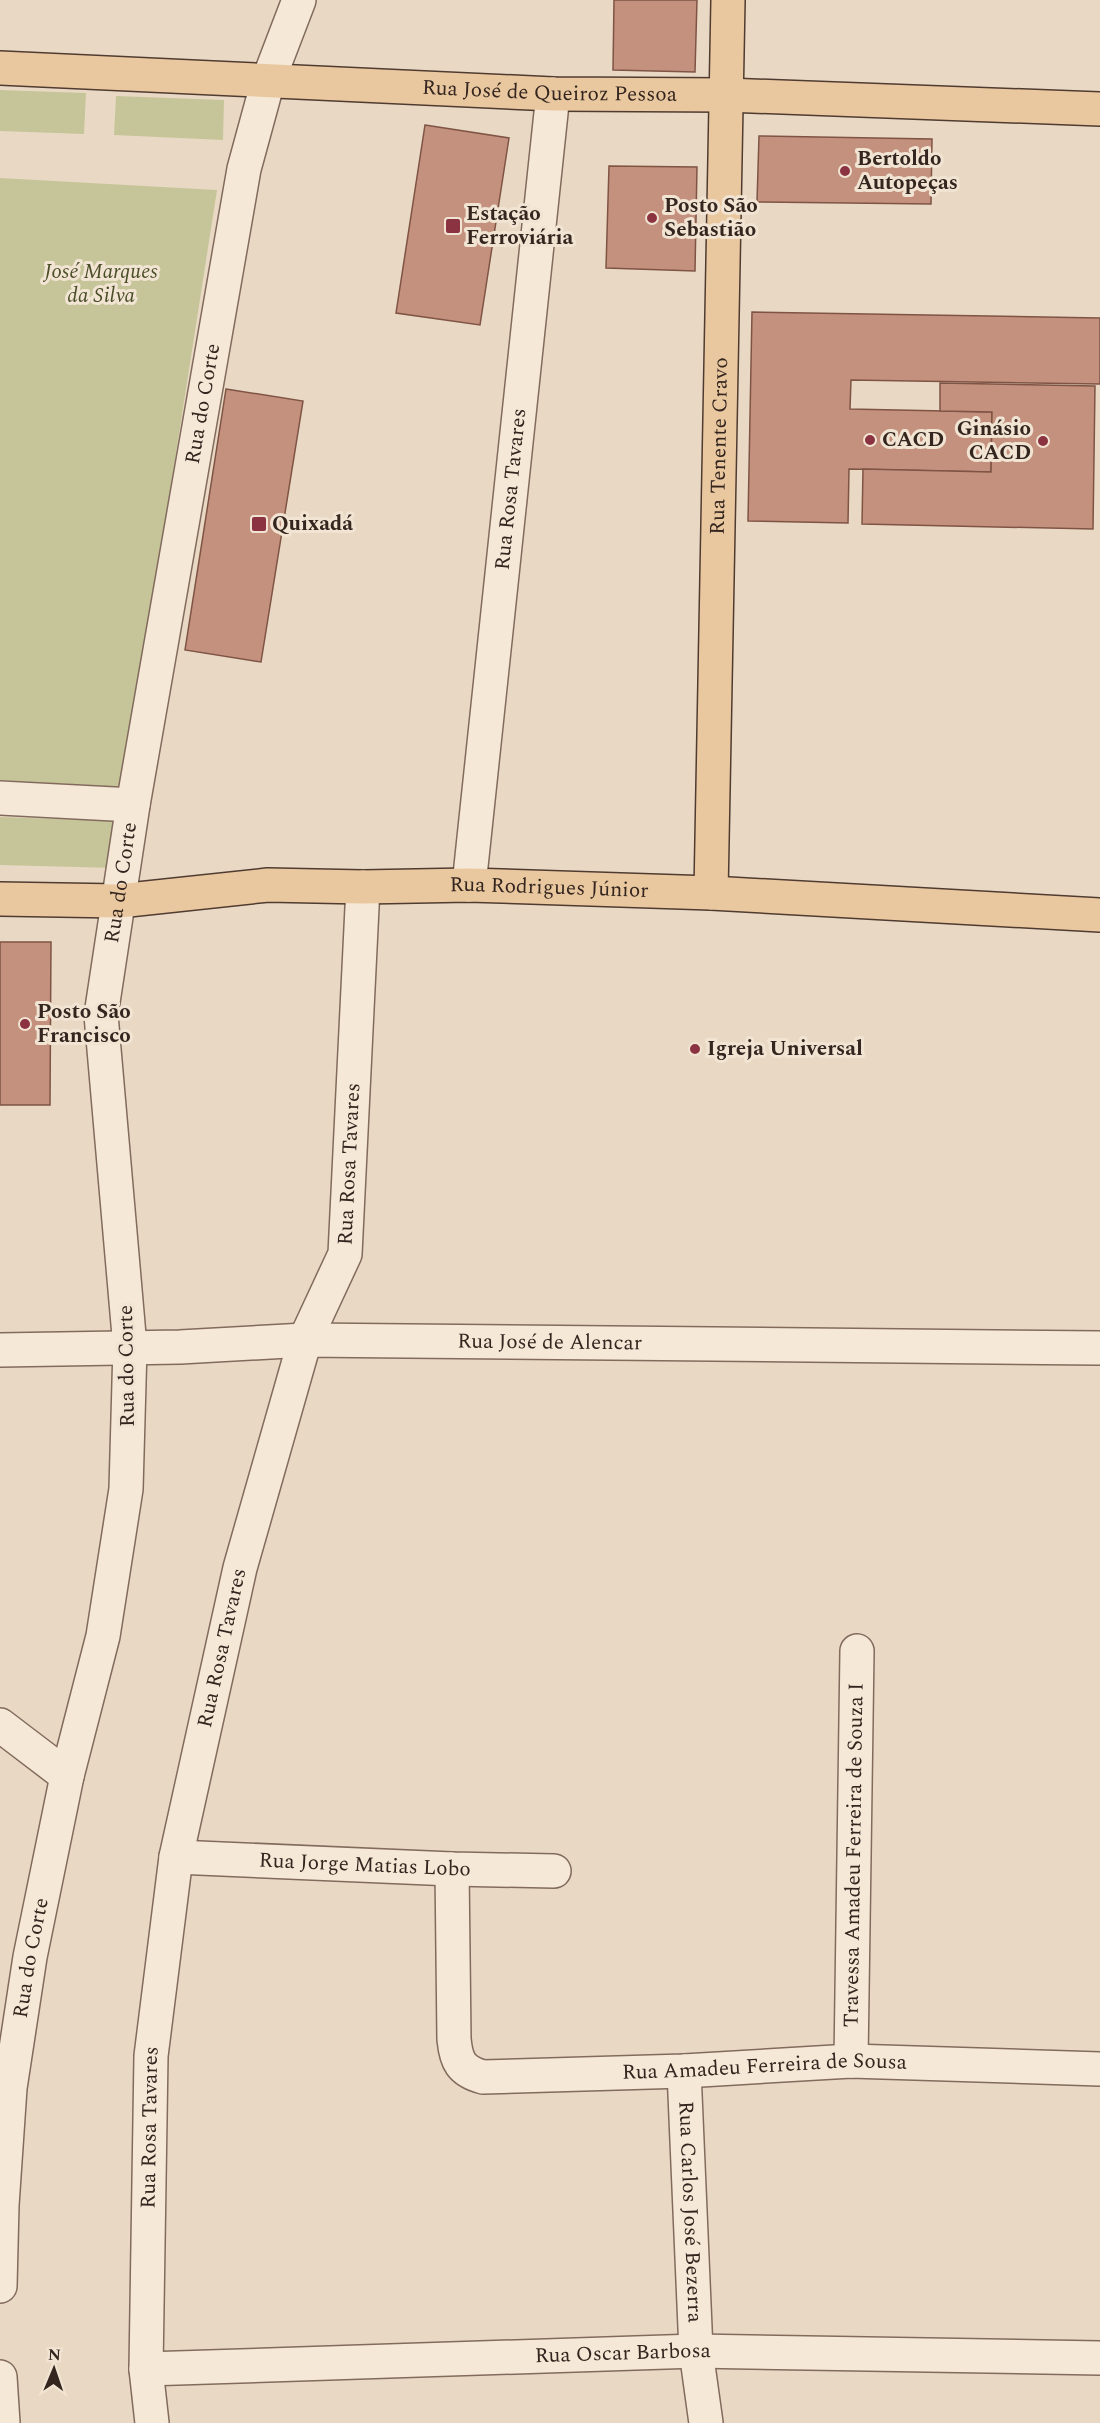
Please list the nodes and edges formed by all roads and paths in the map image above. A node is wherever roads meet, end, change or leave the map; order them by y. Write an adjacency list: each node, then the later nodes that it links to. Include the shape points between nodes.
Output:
1 (299, 0): 4 (street, Rua do Corte)
2 (728, 0): 6 (main road, Rua Tenente Cravo)
3 (0, 68): 4 (main road, Rua José de Queiroz Pessoa)
4 (268, 81): 5 (main road, Rua José de Queiroz Pessoa); 9 (street, Rua do Corte, via 243,169)
5 (553, 94): 6 (main road, Rua José de Queiroz Pessoa); 10 (street, Rua Rosa Tavares)
6 (727, 95): 7 (main road, Rua José de Queiroz Pessoa); 12 (main road, Rua Tenente Cravo)
7 (1100, 109)
8 (0, 798): 9 (street)
9 (133, 805): 14 (street, Rua do Corte)
10 (470, 885): 11 (main road, Rua Rodrigues Júnior); 12 (main road, Rua Rodrigues Júnior)
11 (363, 887): 14 (main road, Rua Rodrigues Júnior, via 268,885); 16 (street, Rua Rosa Tavares, via 345,1254)
12 (711, 892): 15 (main road, Rua Rodrigues Júnior)
13 (0, 898): 14 (main road, Rua Rodrigues Júnior)
14 (118, 901): 17 (street, Rua do Corte, via 101,1015)
15 (1100, 915)
16 (305, 1340): 17 (street, Rua José de Alencar); 18 (street, Rua José de Alencar); 23 (street, Rua Rosa Tavares, via 240,1568)
17 (130, 1347): 19 (street, Rua José de Alencar); 22 (street, Rua do Corte, via 126,1489 102,1636)
18 (1100, 1348)
19 (0, 1350)
20 (857, 1651): 26 (street, Travessa Amadeu Ferreira de Souza I)
21 (0, 1725): 22 (street)
22 (67, 1776): 29 (street, Rua do Corte, via 30,1957 10,2088)
23 (176, 1857): 24 (street, Rua Jorge Matias Lobo); 32 (street, Rua Rosa Tavares, via 151,2056)
24 (452, 1869): 25 (street, Rua Jorge Matias Lobo); 28 (street, Rua Amadeu Ferreira de Sousa, via 454,2039 463,2070 483,2078)
25 (554, 1871)
26 (851, 2061): 27 (street, Rua Amadeu Ferreira de Sousa); 28 (street, Rua Amadeu Ferreira de Sousa)
27 (1100, 2069)
28 (684, 2072): 30 (street, Rua Carlos José Bezerra)
29 (0, 2286)
30 (696, 2352): 31 (street, Rua Oscar Barbosa); 32 (street, Rua Oscar Barbosa); 36 (street, Rua Carlos José Bezerra)
31 (1100, 2358)
32 (146, 2369): 35 (street, Rua Rosa Tavares)
33 (0, 2377): 34 (street)
34 (3, 2423)
35 (152, 2423)
36 (706, 2423)

